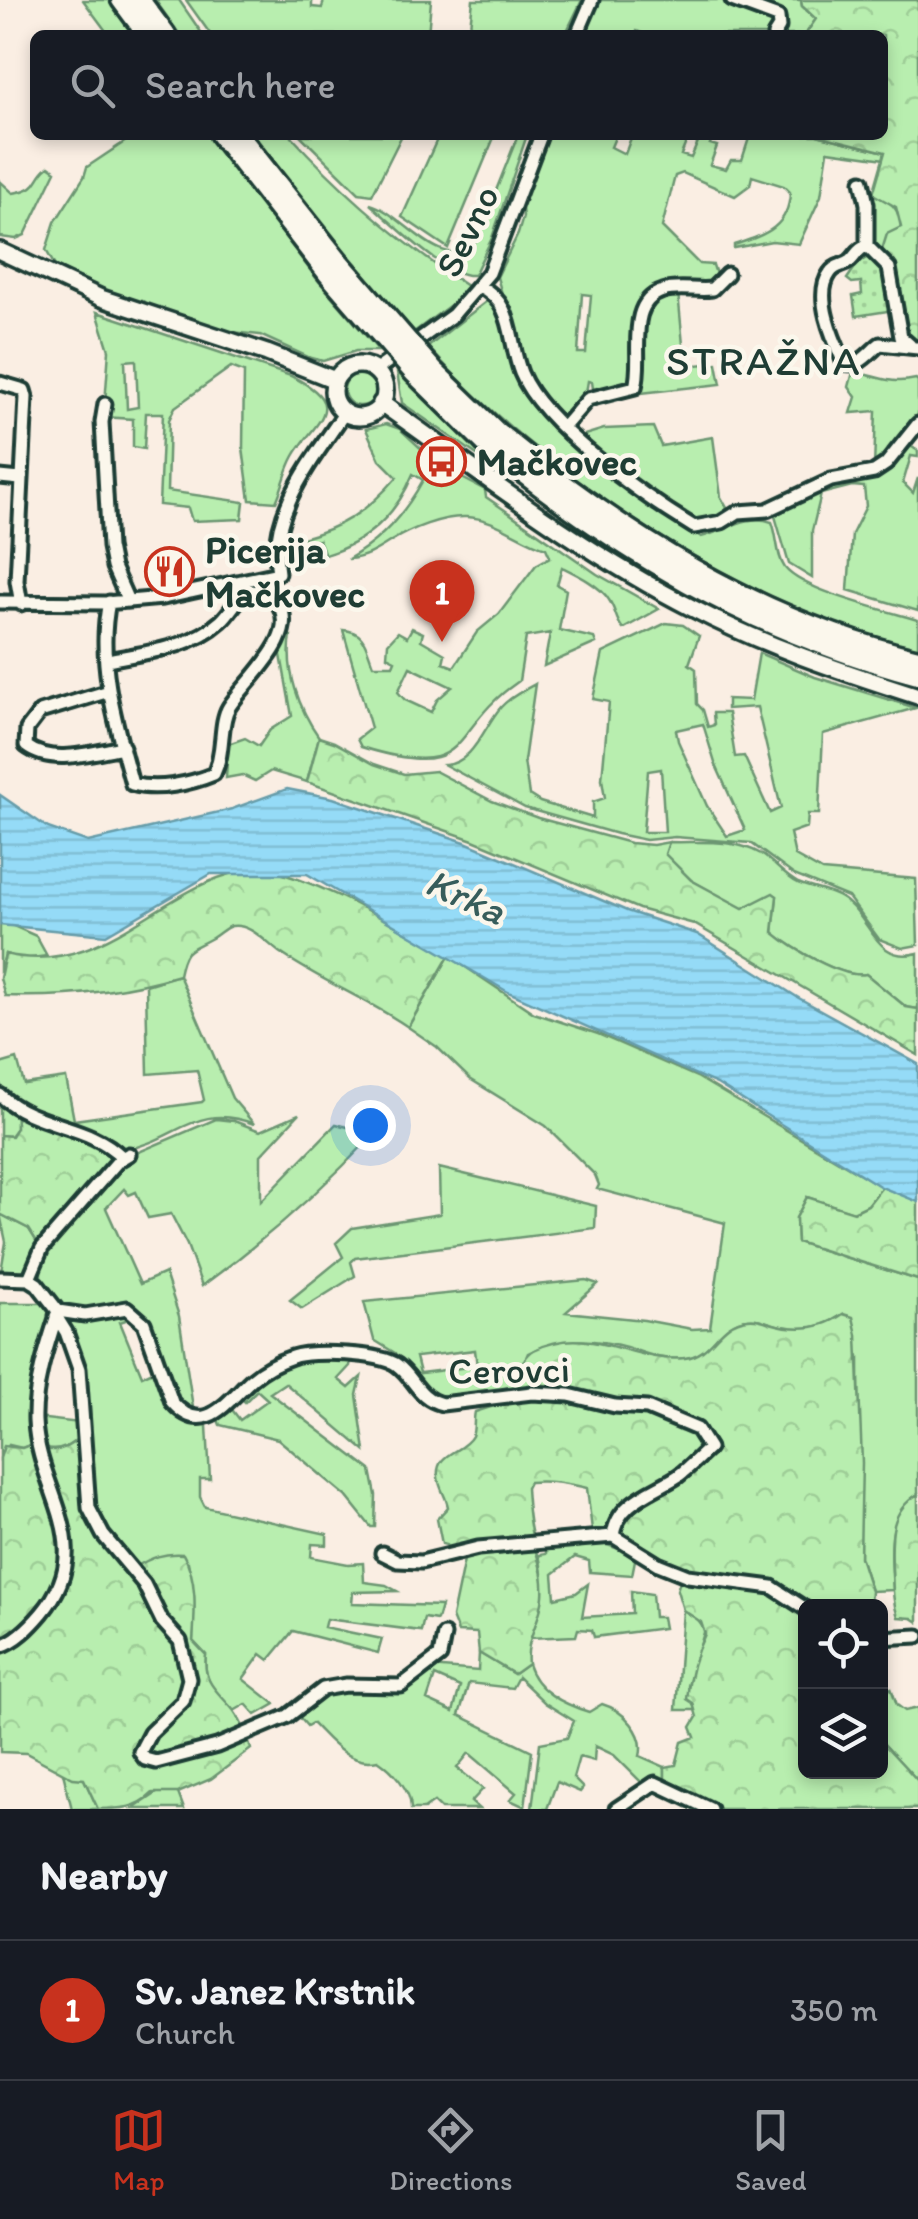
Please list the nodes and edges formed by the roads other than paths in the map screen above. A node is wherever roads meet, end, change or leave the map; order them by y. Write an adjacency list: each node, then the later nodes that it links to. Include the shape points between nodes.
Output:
1 (122, 0): 5 (highway)
2 (140, 0): 6 (highway)
3 (592, 0): 7 (street)
4 (732, 0): 8 (street, via 778,17)
5 (143, 30)
6 (162, 30)
7 (579, 30)
8 (777, 30)
9 (224, 140): 15 (highway)
10 (243, 140): 15 (highway)
11 (539, 140): 17 (street, Sevno, via 503,244)
12 (862, 180): 13 (street)
13 (867, 246): 18 (street, via 889,268 902,337); 18 (street, via 826,277 824,296 844,364 862,361 880,344)
14 (0, 251): 20 (main road, via 102,298)
15 (334, 269): 27 (highway, bridge, via 414,373)
16 (727, 274): 26 (street, via 712,289 653,296 641,314 635,387 588,399)
17 (479, 286): 19 (street, Sevno, via 453,315); 26 (street, via 498,297 521,373)
18 (914, 347)
19 (375, 372): 20 (main road, via 354,365); 22 (main road, via 384,389)
20 (335, 380): 24 (main road, via 335,401)
21 (0, 383): 29 (street, via 20,388 26,397)
22 (381, 403): 24 (main road, via 366,416); 38 (main road, via 572,536 689,607 792,654)
23 (105, 404): 30 (street, via 109,547)
24 (345, 412): 30 (street, via 286,505 276,539 278,573)
25 (918, 424): 26 (street, via 874,472 831,480 767,510 738,512 704,528 669,510)
26 (564, 428)
27 (491, 437): 35 (highway, via 711,580 854,641); 36 (highway, via 591,525 695,588 856,658)
28 (0, 477): 29 (street)
29 (20, 479): 33 (street)
30 (128, 601): 32 (street)
31 (0, 602): 33 (street)
32 (109, 602): 33 (street); 34 (street)
33 (21, 604)
34 (107, 660): 39 (street); 39 (street, via 198,635 248,591 272,596 285,616 270,655 227,710 223,756 214,774 145,788 132,784)
35 (918, 660)
36 (918, 675)
37 (106, 692): 39 (street, via 40,712 26,729 26,746 38,756)
38 (918, 696)
39 (123, 747)
40 (0, 1096): 42 (street, via 29,1117 90,1135 126,1156 42,1248)
41 (0, 1278): 42 (street)
42 (29, 1279): 43 (street)
43 (57, 1314): 44 (street, Cerovci, via 127,1308 138,1315 172,1402 198,1417 214,1415 272,1365 316,1352 388,1358 420,1393 442,1404 569,1394 647,1408 697,1429 709,1448 628,1508); 47 (street, via 80,1368 89,1508 180,1642 189,1679 182,1701 150,1733 140,1752 145,1758 156,1762 217,1746 288,1716 323,1688 401,1686 440,1656); 50 (street, via 42,1362 35,1424 64,1527 66,1564 47,1607)
44 (613, 1536): 45 (street, via 478,1548 421,1562); 46 (street, via 688,1576 772,1588)
45 (382, 1552)
46 (798, 1604)
47 (444, 1635)
48 (918, 1636): 49 (street)
49 (888, 1638)
50 (0, 1646)
51 (616, 1809): 52 (street, via 655,1783)
52 (710, 1809)

